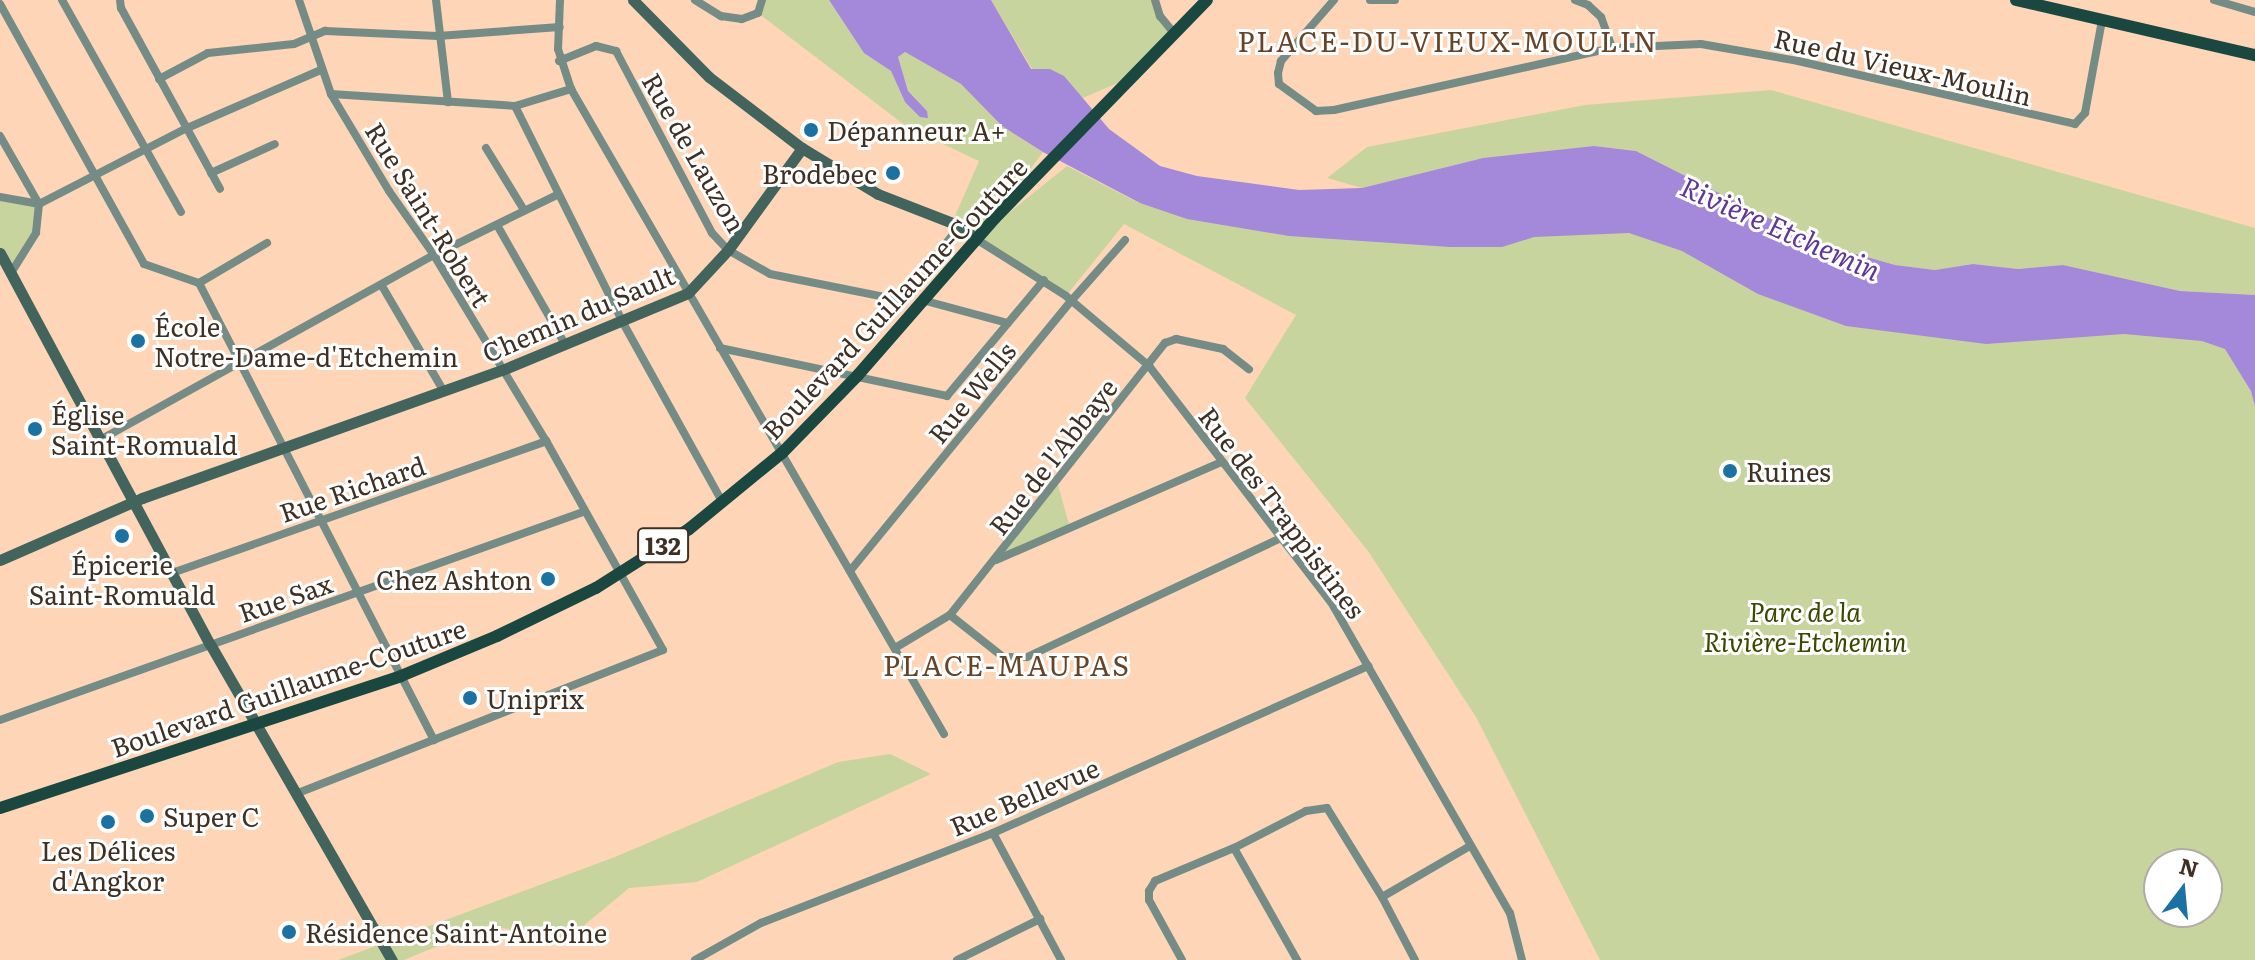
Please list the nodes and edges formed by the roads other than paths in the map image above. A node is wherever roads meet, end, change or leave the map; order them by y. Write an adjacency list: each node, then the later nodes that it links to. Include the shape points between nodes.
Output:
1 (62, 0): 40 (street)
2 (120, 0): 30 (street)
3 (299, 0): 25 (street, Rue Saint-Robert)
4 (436, 0): 24 (street)
5 (560, 0): 22 (street)
6 (633, 0): 39 (street, via 709,77)
7 (695, 0): 8 (street, via 721,16 742,19 758,13)
8 (762, 0)
9 (1155, 0): 23 (street)
10 (1207, 0): 23 (main road, Boulevard Guillaume-Couture / 132)
11 (1334, 0): 26 (street, Rue du Vieux-Moulin, via 1281,61 1278,73 1279,84 1316,111)
12 (1370, 0): 13 (street)
13 (1395, 0)
14 (1575, 0): 26 (street, via 1605,23)
15 (2016, 0): 21 (main road)
16 (2214, 0): 19 (street)
17 (2253, 0): 20 (street)
18 (0, 4): 42 (street)
19 (2237, 4): 20 (street)
20 (2252, 12)
21 (2102, 20): 26 (street, Rue du Vieux-Moulin, via 2085,113 2067,124 1728,47); 27 (main road)
22 (560, 27): 24 (street); 28 (street)
23 (1173, 32): 51 (main road, Boulevard Guillaume-Couture / 132)
24 (438, 36): 25 (street, via 325,31); 33 (street)
25 (309, 37): 29 (street, Rue Saint-Robert); 30 (street, via 294,44 208,53)
26 (1612, 48)
27 (2255, 55)
28 (559, 61): 31 (street); 54 (street, Rue de Lauzon, via 596,46 616,51 712,233)
29 (321, 70): 32 (street, Rue Saint-Robert); 35 (street)
30 (159, 79): 35 (street)
31 (571, 89): 34 (street); 61 (street)
32 (331, 94): 33 (street); 56 (street, Rue Saint-Robert)
33 (448, 102): 34 (street)
34 (515, 106): 44 (street)
35 (185, 129): 40 (street); 41 (street)
36 (0, 136): 46 (street)
37 (275, 144): 41 (street)
38 (486, 148): 47 (street)
39 (802, 148): 50 (street, via 878,194); 54 (street, Chemin du Sault)
40 (146, 150): 42 (street); 48 (street)
41 (211, 173): 43 (street)
42 (93, 176): 46 (street); 59 (street, via 144,264)
43 (220, 189)
44 (557, 195): 47 (street); 64 (street)
45 (0, 197): 46 (street)
46 (39, 204): 57 (street, via 36,233)
47 (524, 210): 49 (street)
48 (181, 212)
49 (497, 225): 56 (street); 66 (street)
50 (960, 226): 51 (street); 54 (street, Rue de Lauzon, via 900,300 770,274)
51 (976, 239): 58 (street, Rue des Trappistines); 62 (main road, Boulevard Guillaume-Couture / 132)
52 (1125, 240): 63 (street, Rue Wells)
53 (267, 243): 59 (street)
54 (728, 250): 61 (street, Chemin du Sault)
55 (0, 253): 57 (street)
56 (434, 255): 60 (street); 71 (street, Rue Saint-Robert)
57 (11, 273): 74 (street)
58 (1044, 280): 63 (street, Rue des Trappistines); 65 (street)
59 (199, 283): 68 (street)
60 (382, 286): 68 (street); 73 (street)
61 (688, 293): 64 (street, Chemin du Sault); 67 (street)
62 (922, 300): 65 (street); 72 (main road, Boulevard Guillaume-Couture / 132)
63 (1072, 300): 69 (street, Rue des Trappistines); 86 (street, Rue Wells)
64 (622, 321): 66 (street, Chemin du Sault); 80 (street)
65 (1008, 323): 72 (street, via 947,396)
66 (565, 344): 71 (street, Chemin du Sault)
67 (720, 348): 72 (street); 77 (street)
68 (243, 363): 74 (street); 76 (street)
69 (1149, 366): 70 (street, Rue de l'Abbaye, via 1165,343 1176,339 1223,349); 78 (street, Rue des Trappistines); 85 (street, Rue de l'Abbaye)
70 (1249, 369)
71 (502, 370): 73 (street, Chemin du Sault); 75 (street, Rue Saint-Robert)
72 (858, 375): 77 (main road, Boulevard Guillaume-Couture / 132)
73 (443, 390): 76 (street, Chemin du Sault)
74 (100, 440): 79 (street)
75 (546, 441): 81 (street, Rue Saint-Robert); 82 (street, Rue Richard)
76 (284, 445): 79 (street, Chemin du Sault); 82 (street)
77 (782, 453): 80 (main road, Boulevard Guillaume-Couture / 132); 86 (street)
78 (1221, 462): 83 (street, Rue des Trappistines); 85 (street)
79 (132, 502): 84 (street, Chemin du Sault); 87 (street)
80 (723, 503): 88 (main road, Boulevard Guillaume-Couture / 132)
81 (583, 512): 88 (street, Rue Saint-Robert); 89 (street, Rue Sax)
82 (323, 519): 87 (street, Rue Richard); 89 (street)
83 (1281, 538): 90 (street, via 1027,657 1003,657); 93 (street, Rue des Trappistines, via 1331,602)
84 (0, 560)
85 (995, 560): 90 (street, Rue de l'Abbaye)
86 (850, 571): 92 (street)
87 (172, 573): 91 (street)
88 (620, 573): 94 (main road, Boulevard Guillaume-Couture / 132, via 497,636); 98 (street, Rue Saint-Robert, via 663,650)
89 (360, 593): 91 (street, Rue Sax); 94 (street)
90 (950, 615): 92 (street, Rue de l'Abbaye)
91 (210, 644): 95 (street, Rue Sax); 96 (street)
92 (895, 648): 97 (street)
93 (1368, 666): 101 (street, Rue Bellevue); 102 (street, Rue des Trappistines)
94 (401, 676): 96 (main road, Boulevard Guillaume-Couture / 132); 98 (street)
95 (0, 720)
96 (258, 725): 99 (street); 100 (main road, Boulevard Guillaume-Couture / 132)
97 (944, 734)
98 (434, 740): 99 (street)
99 (298, 793): 106 (street)
100 (0, 808)
101 (993, 833): 105 (street); 107 (street, Rue Bellevue, via 761,923)
102 (1470, 846): 104 (street); 113 (street, Rue des Trappistines, via 1510,913)
103 (1234, 848): 104 (street, via 1306,811 1327,808); 110 (street, via 1155,881 1149,891); 111 (street)
104 (1382, 897): 112 (street)
105 (1040, 919): 108 (street); 109 (street)
106 (392, 960)
107 (695, 960)
108 (957, 960)
109 (1061, 960)
110 (1182, 960)
111 (1297, 960)
112 (1415, 960)
113 (1522, 960)

